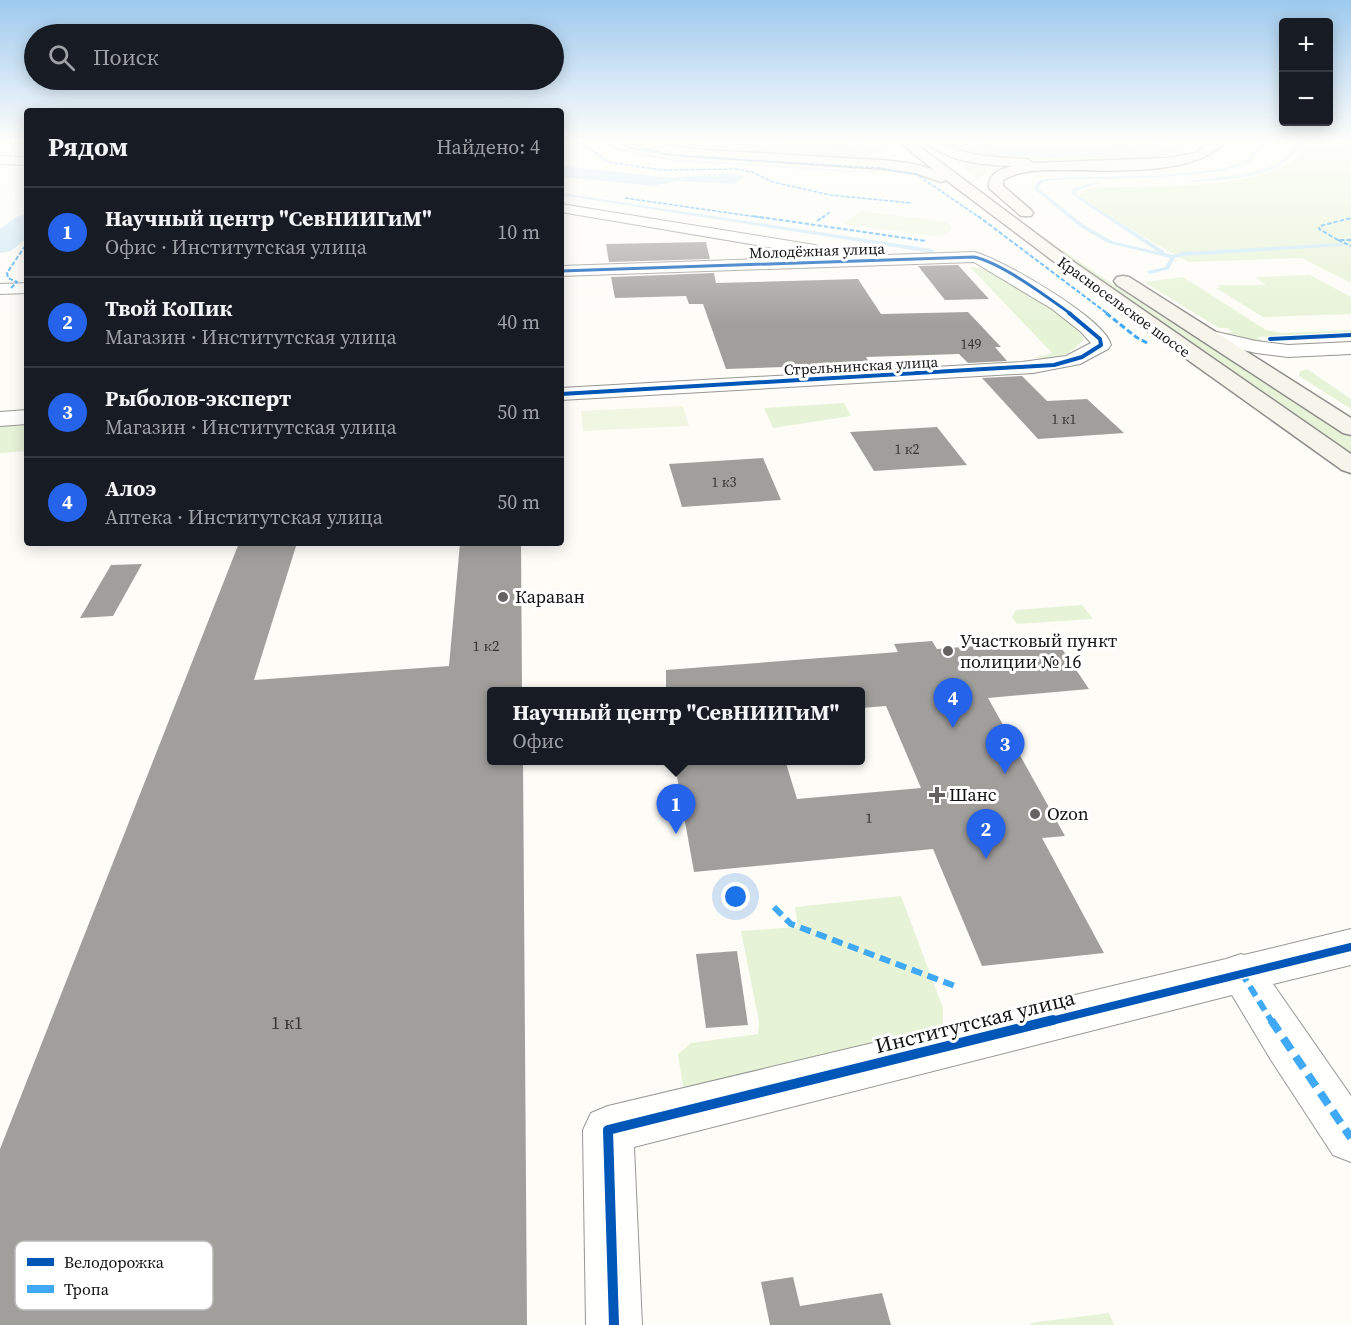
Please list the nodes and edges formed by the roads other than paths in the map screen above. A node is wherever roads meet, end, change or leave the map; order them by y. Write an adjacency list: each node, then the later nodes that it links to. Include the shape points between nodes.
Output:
1 (981, 202): 21 (main road, Красносельское шоссе, via 1154,329)
2 (1004, 202): 5 (main road, Красносельское шоссе)
3 (1012, 202): 5 (main road)
4 (564, 208): 7 (street)
5 (1045, 230): 6 (main road, Красносельское шоссе)
6 (1076, 251)
7 (886, 261): 9 (street, Молодёжная улица); 12 (street, Молодёжная улица, via 983,259)
8 (1105, 270): 13 (main road, Красносельское шоссе)
9 (564, 272)
10 (24, 288): 11 (street)
11 (0, 289)
12 (1061, 306): 17 (street, Стрельнинская улица, via 1100,339 1101,345 1086,357 1055,365)
13 (1208, 336): 14 (street, via 1288,351); 16 (main road, Красносельское шоссе)
14 (1351, 348)
15 (1351, 358): 16 (street, via 1289,364 1284,374)
16 (1293, 391): 20 (main road, Красносельское шоссе)
17 (564, 394)
18 (24, 417): 19 (street)
19 (0, 419)
20 (1351, 428)
21 (1351, 465)
22 (1351, 947): 23 (street, Институтская улица)
23 (1241, 972): 24 (street); 25 (street, Институтская улица, via 977,1041 608,1130)
24 (1351, 1138)
25 (614, 1325)

